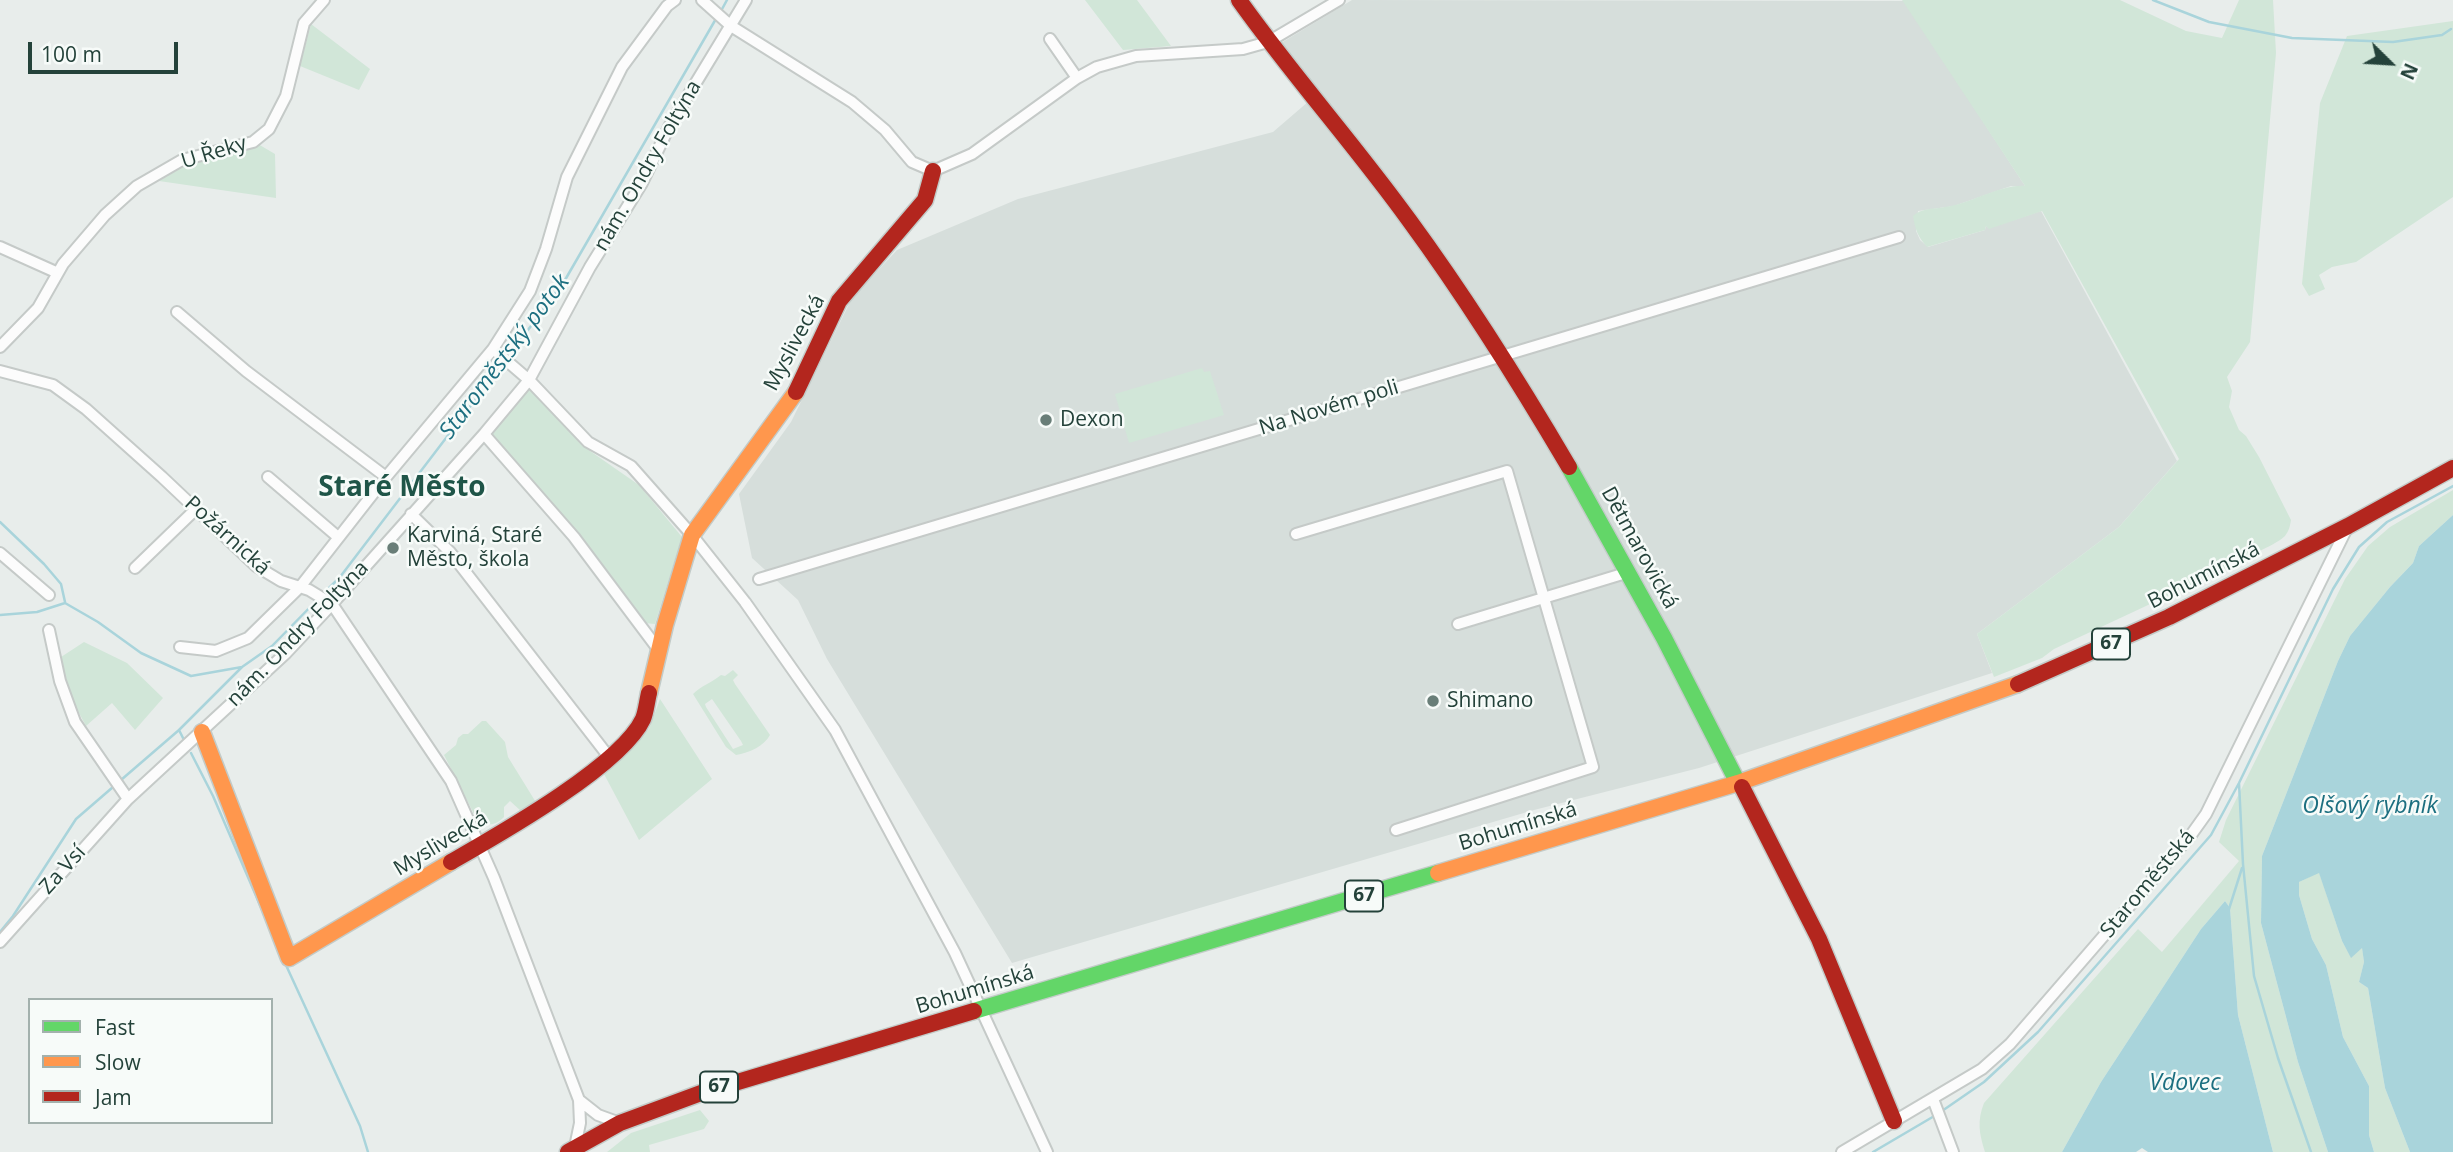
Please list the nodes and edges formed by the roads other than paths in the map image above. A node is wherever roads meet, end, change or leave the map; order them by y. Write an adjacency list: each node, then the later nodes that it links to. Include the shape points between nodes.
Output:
1 (324, 0): 14 (street, U Řeky, via 304,23 286,96 269,129 253,142 183,160 136,186 104,215)
2 (675, 0): 17 (street, nám. Ondry Foltýna, via 622,67 567,177 546,249)
3 (702, 0): 7 (street)
4 (746, 0): 7 (street, nám. Ondry Foltýna)
5 (1239, 0): 9 (street)
6 (1339, 0): 9 (street)
7 (724, 19): 11 (street, via 852,102 912,162); 20 (street, nám. Ondry Foltýna, via 642,183)
8 (1050, 39): 10 (street)
9 (1268, 42): 10 (street, via 1243,49 1136,56 1097,66); 18 (street, Dětmarovická, via 1410,220)
10 (1077, 78): 11 (street, via 972,154)
11 (933, 172): 29 (street, Myslivecká, via 925,200 839,301 796,391)
12 (1899, 237): 18 (street, Na Novém poli)
13 (0, 247): 14 (street)
14 (58, 273): 16 (street, U Řeky, via 37,308)
15 (177, 312): 24 (street, via 246,371)
16 (0, 347)
17 (500, 355): 20 (street); 24 (street, nám. Ondry Foltýna)
18 (1502, 356): 33 (street, Dětmarovická); 34 (street, Na Novém poli)
19 (0, 370): 25 (street, Požárnická, via 54,385)
20 (529, 380): 21 (street, nám. Ondry Foltýna); 29 (street, via 588,442 631,466)
21 (484, 434): 26 (street, nám. Ondry Foltýna); 42 (street, via 574,537)
22 (2453, 468): 27 (street, Bohumínská / 67)
23 (268, 477): 30 (street, nám. Ondry Foltýna)
24 (386, 477): 30 (street, nám. Ondry Foltýna)
25 (196, 509): 32 (street); 35 (street, Požárnická, via 256,566)
26 (411, 514): 38 (street, nám. Ondry Foltýna); 44 (street, via 450,552)
27 (2348, 526): 45 (street, Bohumínská / 67, via 2169,617 2014,686); 52 (street, Staroměstská, via 2206,814 2191,835 2010,1044)
28 (1296, 534): 37 (street, via 1507,471)
29 (692, 536): 42 (street, Myslivecká); 50 (street, via 746,602 835,730 955,953)
30 (338, 537): 35 (street, nám. Ondry Foltýna)
31 (0, 553): 36 (street)
32 (135, 568)
33 (1629, 572): 37 (street); 45 (street, Dětmarovická)
34 (759, 579)
35 (300, 587): 38 (street, Požárnická); 41 (street, nám. Ondry Foltýna, via 248,638 216,651)
36 (49, 595)
37 (1544, 598): 39 (street); 47 (street, via 1593,767)
38 (332, 604): 43 (street, nám. Ondry Foltýna); 48 (street, via 452,781)
39 (1458, 624)
40 (48, 630): 46 (street, via 75,722)
41 (180, 647)
42 (658, 649): 44 (street, Myslivecká, via 643,719)
43 (197, 736): 46 (street, Za Vsí); 48 (street, Myslivecká, via 289,958)
44 (609, 757): 48 (street, Myslivecká, via 579,782)
45 (1738, 783): 50 (street, Bohumínská / 67); 53 (street, Dětmarovická, via 1819,939)
46 (128, 799): 49 (street, Za Vsí)
47 (1396, 830)
48 (479, 846): 51 (street)
49 (0, 942)
50 (980, 1010): 54 (street, Bohumínská / 67, via 724,1086); 56 (street)
51 (579, 1100): 54 (street, via 598,1115); 55 (street, via 580,1123)
52 (1935, 1104): 53 (street, Staroměstská); 58 (street)
53 (1894, 1121): 57 (street, Staroměstská)
54 (621, 1123): 55 (street, Bohumínská / 67)
55 (571, 1150)
56 (1047, 1152)
57 (1842, 1152)
58 (1953, 1152)

